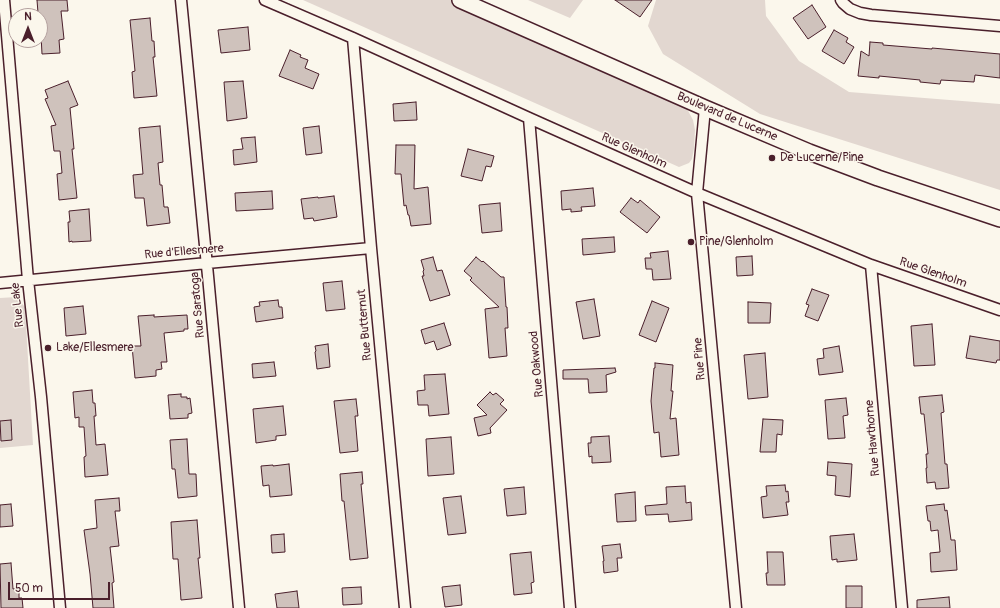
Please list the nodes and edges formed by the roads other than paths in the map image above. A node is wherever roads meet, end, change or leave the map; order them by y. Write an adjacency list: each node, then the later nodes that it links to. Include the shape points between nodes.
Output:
1 (4, 0): 15 (street, Rue Lake)
2 (181, 0): 13 (street, Rue Saratoga)
3 (265, 0): 7 (street, Rue Glenholm)
4 (462, 0): 8 (main road, Boulevard de Lucerne)
5 (841, 0): 6 (street, via 850,9 860,13)
6 (1000, 26)
7 (353, 38): 9 (street, Rue Glenholm); 12 (street, Rue Butternut)
8 (705, 108): 10 (street, Rue Pine); 11 (main road, Boulevard de Lucerne, via 847,167)
9 (528, 118): 10 (street, Rue Glenholm); 21 (street, Rue Oakwood)
10 (697, 193): 14 (street, Rue Glenholm); 22 (street, Rue Pine)
11 (1000, 219)
12 (371, 248): 13 (street, Rue d'Ellesmere); 20 (street, Rue Butternut)
13 (207, 263): 15 (street, Rue d'Ellesmere); 19 (street, Rue Saratoga)
14 (871, 265): 17 (street, Rue Glenholm); 23 (street, Rue Hawthorne)
15 (28, 280): 16 (street, Rue d'Ellesmere); 18 (street, Rue Lake)
16 (0, 283)
17 (1000, 310)
18 (60, 608)
19 (239, 608)
20 (405, 608)
21 (570, 608)
22 (736, 608)
23 (902, 608)

